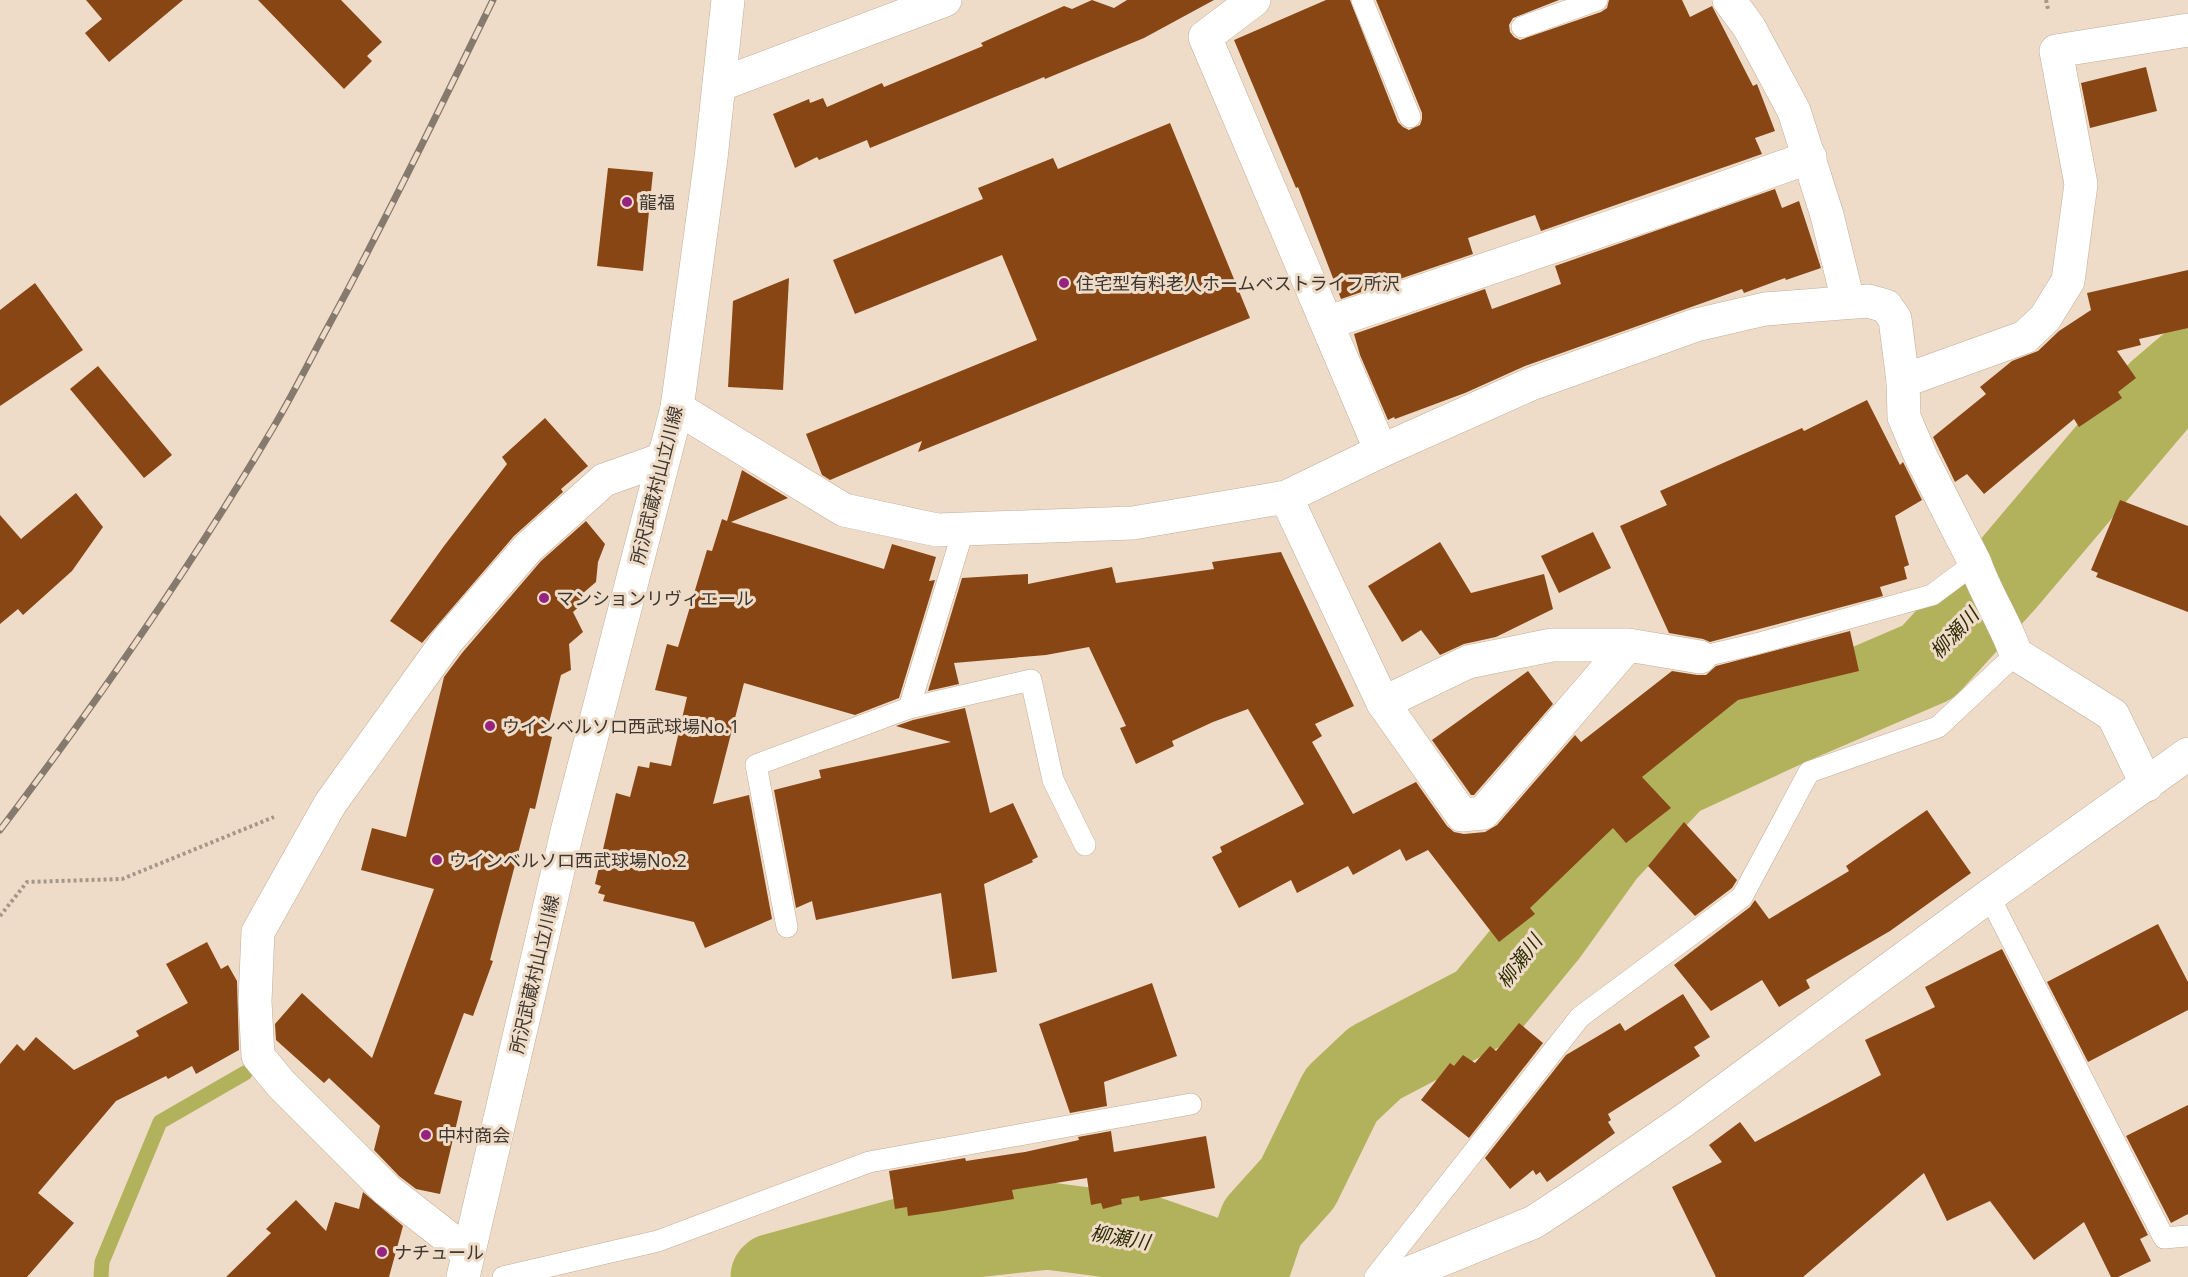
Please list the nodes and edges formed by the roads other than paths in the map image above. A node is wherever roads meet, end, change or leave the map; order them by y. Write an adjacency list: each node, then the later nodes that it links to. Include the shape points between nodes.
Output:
1 (728, 0): 9 (street, 所沢武蔵村山立川線)
2 (945, 0): 9 (street)
3 (1254, 0): 13 (street, via 1205,37)
4 (1362, 0): 10 (lane)
5 (1597, 0): 7 (lane)
6 (1730, 0): 11 (street, via 1794,111)
7 (1522, 27)
8 (2188, 30): 14 (street, via 2056,51 2081,184 2068,281 2045,318 2025,337)
9 (719, 85): 15 (street, 所沢武蔵村山立川線)
10 (1410, 117)
11 (1810, 157): 12 (street); 13 (street)
12 (1848, 301): 14 (street, via 1886,306 1895,319); 16 (street, via 1765,309 1696,326 1530,384)
13 (1327, 323): 16 (street)
14 (1903, 381): 20 (street, via 1904,417)
15 (677, 408): 17 (street, 所沢武蔵村山立川線); 19 (street, via 844,510 937,530)
16 (1381, 451): 18 (street)
17 (663, 459): 33 (street, 所沢武蔵村山立川線, via 567,832); 33 (street, via 604,480 528,548 447,641 330,804 258,932 258,1056 281,1084)
18 (1287, 497): 19 (street, via 1133,523); 24 (street)
19 (964, 528): 25 (lane)
20 (1978, 571): 22 (street); 23 (lane, via 1932,594)
21 (1628, 645): 23 (street); 24 (street, via 1552,645 1468,662); 24 (street, via 1483,813 1462,815)
22 (2013, 646): 27 (street, via 2113,715); 35 (lane, via 1938,726 1809,772 1742,897 1580,1017)
23 (1700, 657)
24 (1383, 704)
25 (909, 708): 28 (lane, via 1031,680 1053,780); 30 (lane, via 756,765)
26 (2188, 754): 27 (street)
27 (2147, 785): 29 (street)
28 (1085, 845)
29 (1989, 896): 32 (lane, via 2164,1238); 36 (street, via 1572,1198 1534,1222)
30 (787, 927)
31 (1191, 1104): 34 (lane, via 869,1162 658,1240)
32 (2188, 1236)
33 (466, 1265)
34 (503, 1277)
35 (1375, 1277)
36 (1399, 1277)

